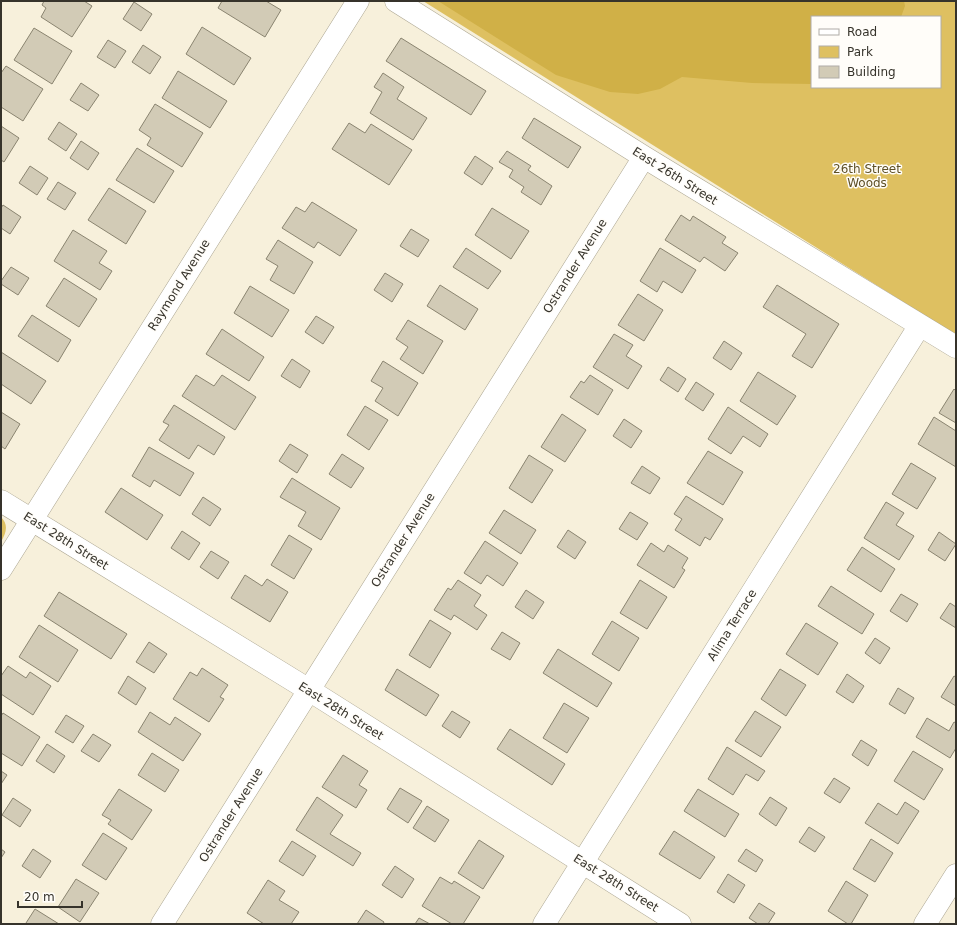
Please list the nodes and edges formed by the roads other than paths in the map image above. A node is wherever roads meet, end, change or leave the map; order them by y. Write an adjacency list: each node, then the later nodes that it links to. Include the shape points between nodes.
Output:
1 (358, 1): 7 (street, Raymond Avenue)
2 (396, 1): 3 (street, East 26th Street)
3 (644, 157): 4 (street, East 26th Street); 9 (street, Ostrander Avenue)
4 (920, 325): 5 (street, East 26th Street); 10 (street, Alima Terrace)
5 (956, 347)
6 (1, 501): 7 (street, East 28th Street)
7 (32, 520): 8 (street, Raymond Avenue); 9 (street, East 28th Street)
8 (1, 569)
9 (309, 690): 10 (street, East 28th Street); 12 (street, Ostrander Avenue)
10 (583, 862): 13 (street, Alima Terrace); 14 (street, East 28th Street)
11 (956, 875): 15 (street)
12 (162, 924)
13 (544, 924)
14 (680, 924)
15 (925, 924)

